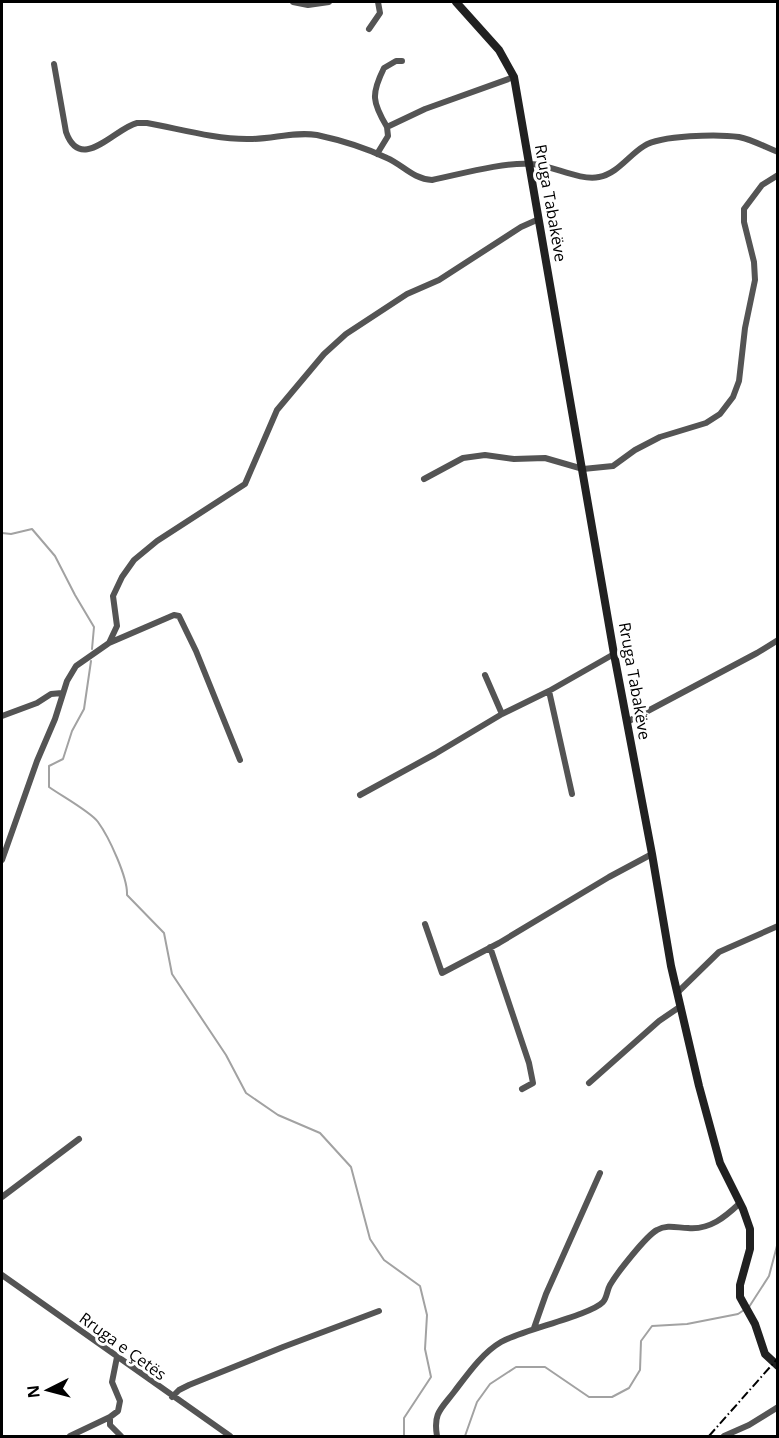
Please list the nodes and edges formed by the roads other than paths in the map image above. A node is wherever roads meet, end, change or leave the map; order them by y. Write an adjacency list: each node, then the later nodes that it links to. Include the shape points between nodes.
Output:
1 (293, 2): 2 (street)
2 (329, 2)
3 (378, 2): 5 (street, via 380,13)
4 (456, 2): 8 (street, Rruga Tabakëve, via 499,50)
5 (369, 29)
6 (402, 61): 9 (street, via 384,68 374,95 376,109)
7 (54, 64): 11 (street, via 66,132 75,148 92,148 135,124 147,123 249,140 315,135)
8 (514, 77): 9 (street); 12 (street, Rruga Tabakëve)
9 (387, 127): 11 (street, via 388,136)
10 (777, 152): 12 (street, via 740,137 671,138 643,146 612,172 599,177)
11 (377, 154): 12 (street, via 422,179 432,180)
12 (529, 163): 14 (street, Rruga Tabakëve)
13 (777, 175): 15 (street, via 762,185 744,209 755,280 733,397 720,414 706,423 660,437 613,466)
14 (538, 219): 15 (street, Rruga Tabakëve); 18 (street, via 439,280 407,294 346,334 324,354 277,410 245,484 134,560 113,596 117,626)
15 (583, 469): 16 (street, via 545,458 484,455 463,458); 19 (street, Rruga Tabakëve)
16 (424, 479)
17 (777, 640): 25 (street)
18 (109, 643): 22 (street, via 76,666); 26 (street, via 179,616)
19 (614, 654): 21 (street); 25 (street, Rruga Tabakëve)
20 (485, 675): 23 (street)
21 (549, 691): 23 (street); 27 (street)
22 (62, 693): 24 (street, via 51,694); 30 (street)
23 (502, 714): 28 (street)
24 (2, 716)
25 (627, 722): 29 (street, Rruga Tabakëve)
26 (240, 760)
27 (572, 794)
28 (360, 795)
29 (652, 854): 33 (street); 34 (street, Rruga Tabakëve)
30 (2, 860)
31 (425, 924): 33 (street, via 442,973)
32 (777, 926): 34 (street, via 719,952)
33 (490, 947): 37 (street, via 529,1063 533,1083)
34 (678, 992): 35 (street, Rruga Tabakëve)
35 (681, 1006): 36 (street); 41 (street, Rruga Tabakëve, via 720,1163)
36 (589, 1083)
37 (522, 1089)
38 (79, 1139): 40 (street)
39 (600, 1173): 44 (street)
40 (2, 1197)
41 (740, 1203): 44 (street, via 710,1226 665,1227 655,1231 614,1278 602,1302); 46 (street, Rruga Tabakëve, via 751,1239 740,1291 743,1305 759,1333 765,1354)
42 (2, 1275): 45 (street, Rruga e Çetës)
43 (379, 1311): 47 (street, via 189,1385)
44 (534, 1328): 53 (street, via 497,1345 474,1366 437,1414)
45 (117, 1357): 47 (street, Rruga e Çetës); 49 (street, via 112,1382 120,1401 118,1411)
46 (777, 1366)
47 (172, 1397): 52 (street, Rruga e Çetës)
48 (777, 1407): 54 (street)
49 (110, 1417): 50 (street); 51 (street, via 110,1425)
50 (70, 1437)
51 (121, 1437)
52 (230, 1437)
53 (437, 1437)
54 (724, 1437)

